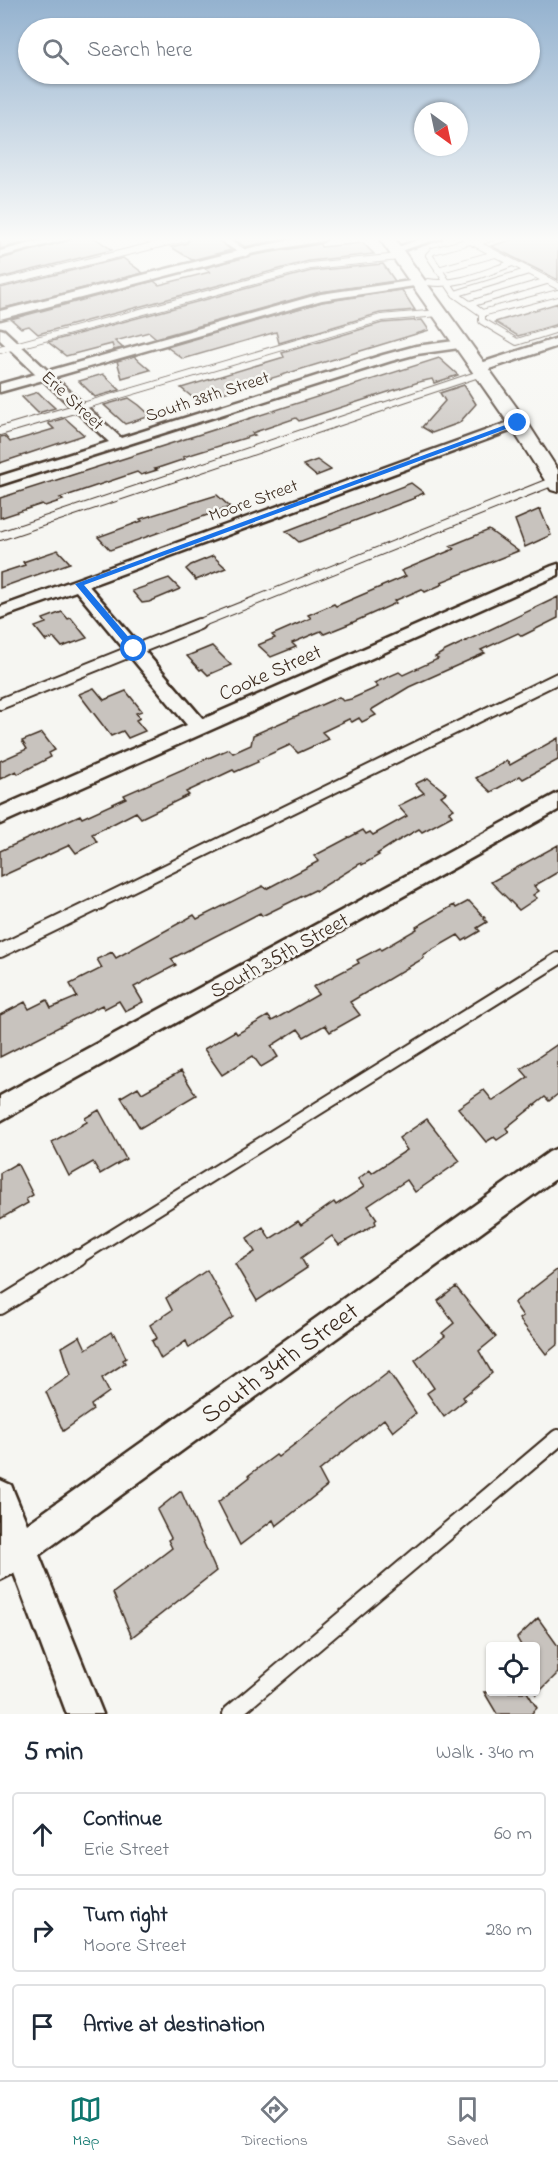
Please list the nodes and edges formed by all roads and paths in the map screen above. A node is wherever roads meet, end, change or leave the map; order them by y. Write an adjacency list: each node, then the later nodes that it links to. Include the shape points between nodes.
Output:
1 (118, 318): 10 (lane)
2 (247, 318): 13 (street)
3 (381, 318): 15 (lane)
4 (443, 318): 9 (main road)
5 (482, 318): 6 (lane, via 517,342)
6 (558, 328)
7 (0, 333): 10 (street, Erie Street)
8 (558, 342): 12 (street)
9 (462, 344): 12 (main road); 18 (street, South 38th Street, via 387,358)
10 (14, 346): 11 (lane); 13 (street, Erie Street)
11 (0, 350)
12 (480, 371): 16 (main road); 21 (lane)
13 (45, 375): 14 (street); 15 (street, Erie Street)
14 (0, 388)
15 (80, 407): 17 (lane); 18 (street, Erie Street)
16 (518, 423): 20 (main road); 23 (street, Moore Street)
17 (0, 431)
18 (119, 444): 19 (street, South 38th Street)
19 (0, 481)
20 (556, 483): 25 (lane)
21 (0, 536)
22 (558, 569): 28 (street, Cooke Street)
23 (79, 584): 24 (street, Moore Street); 25 (street)
24 (0, 613)
25 (134, 649): 27 (lane); 28 (street)
26 (558, 678): 31 (lane)
27 (0, 704)
28 (200, 728): 30 (street, Cooke Street)
29 (558, 801): 33 (street, South 35th Street)
30 (0, 816)
31 (0, 951)
32 (558, 959): 35 (lane)
33 (0, 1109)
34 (558, 1161): 38 (street, South 34th Street)
35 (0, 1306)
36 (558, 1438): 40 (lane)
37 (0, 1496): 38 (street)
38 (10, 1555): 39 (street)
39 (84, 1714)
40 (231, 1714)

